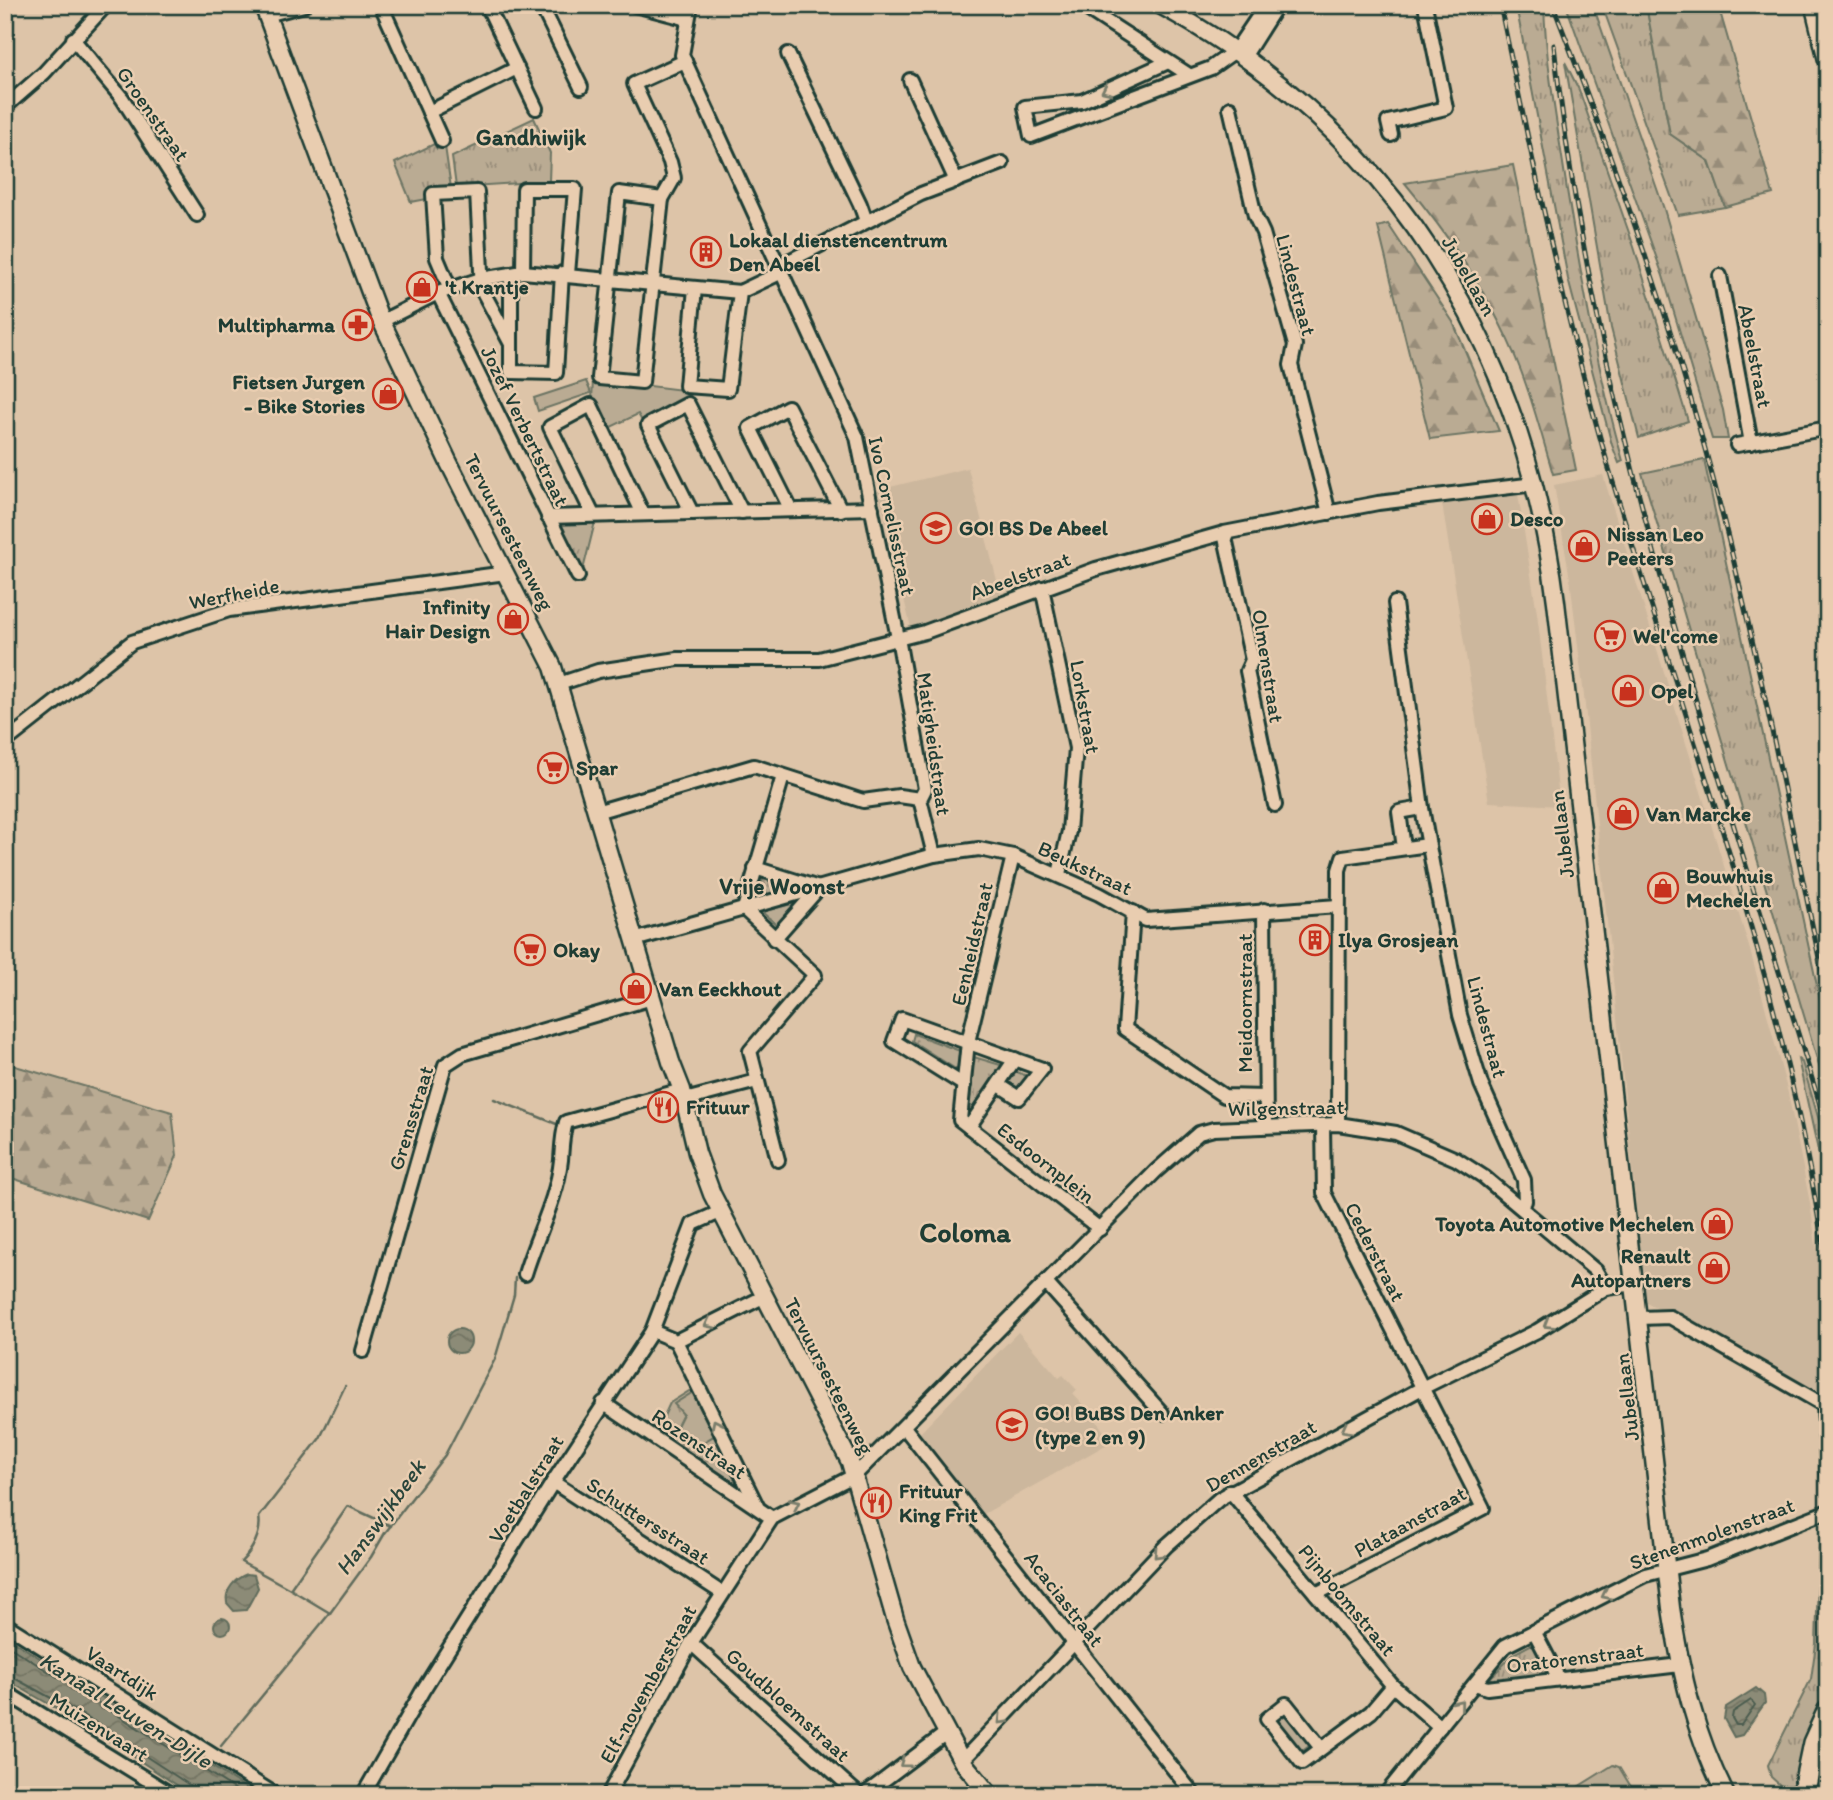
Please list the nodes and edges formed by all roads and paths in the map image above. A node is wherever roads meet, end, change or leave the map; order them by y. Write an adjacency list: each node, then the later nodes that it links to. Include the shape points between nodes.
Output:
1 (106, 5): 16 (street)
2 (304, 5): 14 (street)
3 (381, 5): 29 (street)
4 (487, 5): 22 (street)
5 (541, 5): 25 (street)
6 (635, 5): 15 (street)
7 (691, 5): 15 (street, Ivo Cornelisstraat)
8 (1080, 5): 21 (street)
9 (1160, 5): 18 (main road, Jubellaan)
10 (1266, 5): 18 (street)
11 (1278, 5): 18 (street)
12 (1425, 5): 30 (street, via 1446,108 1388,122)
13 (1815, 5): 19 (main road)
14 (265, 10): 47 (main road, Tervuursesteenweg)
15 (688, 19): 20 (street, Ivo Cornelisstraat)
16 (73, 39): 26 (street, via 35,82); 35 (street, Groenstraat, via 122,98)
17 (788, 54): 36 (street)
18 (1239, 54): 23 (street); 52 (main road, Jubellaan, via 1330,129 1377,178 1427,245 1466,309 1499,377)
19 (1828, 58)
20 (685, 61): 34 (street, via 634,84 674,178); 37 (street, Ivo Cornelisstraat)
21 (1168, 62): 23 (street); 23 (street, one-way to 23, via 1082,101 1026,107 1031,136)
22 (517, 68): 27 (street); 29 (street)
23 (1189, 75)
24 (910, 80): 33 (street)
25 (580, 87)
26 (5, 107)
27 (536, 108)
28 (1230, 108): 58 (street, Lindestraat, via 1255,216 1295,345 1291,365)
29 (429, 112): 31 (street)
30 (1391, 135)
31 (442, 141)
32 (1002, 163): 33 (street)
33 (956, 181): 36 (street)
34 (662, 199): 42 (street, via 620,193); 43 (street)
35 (197, 215)
36 (866, 221): 37 (street)
37 (780, 269): 46 (street); 53 (street, Ivo Cornelisstraat, via 857,437)
38 (517, 273): 39 (street); 39 (street, Jozef Verbertstraat, via 524,189 575,189); 41 (street); 48 (street, Jozef Verbertstraat)
39 (565, 274): 42 (street); 48 (street, Jozef Verbertstraat, via 556,373 511,372)
40 (1720, 276): 50 (street, Abeelstraat)
41 (481, 279): 45 (street); 45 (street, Jozef Verbertstraat, via 477,192 433,194); 48 (street, Jozef Verbertstraat, via 482,290)
42 (609, 279): 43 (street); 43 (street, via 599,377 642,382)
43 (652, 284): 44 (street)
44 (695, 288): 46 (street); 46 (street, via 686,386 728,389)
45 (444, 291): 47 (street); 61 (street, Jozef Verbertstraat)
46 (740, 292)
47 (382, 321): 63 (main road, Tervuursesteenweg)
48 (511, 344)
49 (1828, 428): 50 (street)
50 (1751, 443): 51 (street)
51 (1737, 445)
52 (1535, 484): 58 (street, Abeelstraat); 106 (main road, Jubellaan, via 1556,602)
53 (872, 508): 55 (street); 67 (street, Ivo Cornelisstraat)
54 (791, 510): 55 (street); 55 (street, via 750,428 788,407); 56 (street)
55 (841, 510)
56 (742, 512): 57 (street); 57 (street, via 688,404 648,425)
57 (692, 513): 59 (street)
58 (1329, 513): 62 (street, Abeelstraat)
59 (643, 514): 60 (street); 60 (street, via 591,405 550,427)
60 (593, 515): 61 (street)
61 (548, 517): 64 (street, Jozef Verbertstraat)
62 (1224, 533): 65 (street, Abeelstraat); 72 (street, Olmenstraat, via 1252,660 1247,671)
63 (506, 572): 68 (main road, Tervuursesteenweg); 69 (street, Werfheide, via 229,610 192,620 132,642)
64 (578, 576)
65 (1042, 588): 67 (street, Abeelstraat); 80 (street, Lorkstraat, via 1076,748 1069,831)
66 (1395, 603): 73 (street, Lindestraat)
67 (898, 638): 68 (street, Abeelstraat, via 819,659 678,659 598,671); 71 (street, Matigheidstraat, via 925,789)
68 (559, 684): 74 (main road, Tervuursesteenweg)
69 (5, 742)
70 (783, 776): 71 (street, via 863,801 899,796); 74 (street, via 754,766); 79 (street)
71 (920, 799): 77 (street, Matigheidstraat)
72 (1275, 805)
73 (1422, 808): 75 (street, Lindestraat); 76 (street, via 1399,812)
74 (596, 812): 87 (main road, Tervuursesteenweg)
75 (1428, 845): 76 (street); 101 (street, Lindestraat, via 1460,1015 1481,1084 1524,1180 1525,1200)
76 (1405, 848): 82 (street, via 1343,858)
77 (934, 855): 78 (street, Beukstraat, via 979,849); 81 (street, Beukstraat)
78 (1013, 856): 80 (street, Beukstraat); 89 (street, Eenheidstraat)
79 (755, 868): 81 (street); 83 (street)
80 (1059, 874): 85 (street, Beukstraat)
81 (819, 888): 83 (street, Beukstraat); 86 (street)
82 (1338, 906): 84 (street, Beukstraat); 96 (street)
83 (744, 909): 86 (street); 87 (street, Beukstraat)
84 (1265, 910): 85 (street, Beukstraat, via 1146,919); 95 (street, Meidoornstraat)
85 (1133, 912): 95 (street, Meidoornstraat, via 1125,1029 1224,1096)
86 (774, 939): 91 (street, via 815,975 750,1051)
87 (634, 940): 88 (main road, Tervuursesteenweg)
88 (652, 998): 94 (main road, Tervuursesteenweg); 112 (street, Grensstraat, via 462,1054 445,1065)
89 (968, 1042): 90 (street, Esdoornplein); 92 (street, Esdoornplein); 92 (street, Esdoornplein, via 902,1019 894,1041)
90 (1015, 1059): 93 (street, Esdoornplein); 93 (street, Esdoornplein, via 1042,1069 1019,1098)
91 (757, 1081): 94 (street); 100 (street)
92 (964, 1085): 99 (street, Esdoornplein, via 960,1120)
93 (999, 1085): 99 (street, Esdoornplein)
94 (684, 1095): 102 (main road, Tervuursesteenweg, via 697,1153); 104 (street, via 566,1122 555,1183)
95 (1265, 1097): 98 (street, Meidoornstraat)
96 (1338, 1124): 97 (street, Wilgenstraat); 101 (street, Wilgenstraat, via 1396,1133 1430,1147 1484,1177)
97 (1323, 1125): 98 (street, Wilgenstraat); 113 (street, Cederstraat, via 1324,1193)
98 (1266, 1126): 103 (street, Wilgenstraat, via 1199,1133)
99 (969, 1127): 103 (street, Esdoornplein)
100 (778, 1160)
101 (1519, 1206): 107 (street, Wilgenstraat, via 1597,1271)
102 (719, 1212): 108 (main road, Tervuursesteenweg); 110 (street, Voetbalstraat, via 693,1224)
103 (1100, 1229): 105 (street, Wilgenstraat)
104 (525, 1274)
105 (1047, 1284): 115 (street); 116 (street, Wilgenstraat)
106 (1635, 1284): 107 (street); 109 (main road, Jubellaan)
107 (1606, 1288): 113 (street, Dennenstraat, one-way to 113, via 1537,1331)
108 (765, 1296): 111 (street, one-way to 111); 118 (main road, Tervuursesteenweg)
109 (1639, 1318): 117 (street, via 1670,1317 1824,1405); 125 (main road, Jubellaan)
110 (652, 1331): 111 (street); 114 (street, Voetbalstraat)
111 (676, 1341): 122 (street, one-way to 111)
112 (363, 1351)
113 (1422, 1388): 121 (street, Dennenstraat, one-way to 121); 127 (street, Plataanstraat, via 1483,1508)
114 (603, 1403): 120 (street, Voetbalstraat); 122 (street, Rozenstraat)
115 (1162, 1413)
116 (904, 1427): 118 (street, Wilgenstraat); 131 (street, Acaciastraat)
117 (1827, 1469): 119 (street)
118 (855, 1475): 124 (street, Wilgenstraat, one-way to 118); 139 (main road, Tervuursesteenweg, via 902,1643)
119 (1828, 1475)
120 (553, 1482): 126 (street, Schuttersstraat); 146 (street, Voetbalstraat)
121 (1230, 1491): 127 (street, Pijnboomstraat); 131 (street, Dennenstraat, one-way to 131, via 1166,1546)
122 (757, 1507): 124 (street, Rozenstraat)
123 (1822, 1514): 125 (street, Stenenmolenstraat)
124 (772, 1518): 126 (street, Elf-novemberstraat)
125 (1669, 1569): 129 (street, Stenenmolenstraat, one-way to 129, via 1645,1575); 132 (main road, Jubellaan)
126 (722, 1594): 130 (street, Elf-novemberstraat)
127 (1316, 1594): 135 (street, Pijnboomstraat)
128 (5, 1624): 145 (street, Vaartdijk)
129 (1534, 1631): 133 (street); 134 (street, Stenenmolenstraat, via 1505,1646)
130 (691, 1643): 147 (street, Elf-novemberstraat); 148 (street, Goudbloemstraat)
131 (1075, 1644): 141 (street, Dennenstraat, one-way to 141); 150 (street, Acaciastraat)
132 (1680, 1665): 133 (street, Oratorenstraat); 143 (main road, Jubellaan, via 1698,1734)
133 (1559, 1679): 134 (street, Oratorenstraat, via 1487,1688)
134 (1475, 1684): 138 (street, Stenenmolenstraat, one-way to 134)
135 (1393, 1686): 138 (street, Pijnboomstraat); 140 (street, via 1371,1712)
136 (5, 1692): 144 (street, Muizenvaart)
137 (1828, 1712): 142 (highway, via 1814,1744)
138 (1440, 1727): 151 (street, Stenenmolenstraat)
139 (946, 1733): 141 (main road, Tervuursesteenweg); 148 (street, one-way to 148)
140 (1321, 1748): 140 (street, via 1302,1763 1267,1719 1286,1704)
141 (962, 1761): 149 (main road, Tervuursesteenweg)
142 (1803, 1791)
143 (1724, 1792)
144 (172, 1795)
145 (276, 1795)
146 (363, 1795)
147 (608, 1795)
148 (861, 1795)
149 (990, 1795)
150 (1194, 1795)
151 (1385, 1795)

